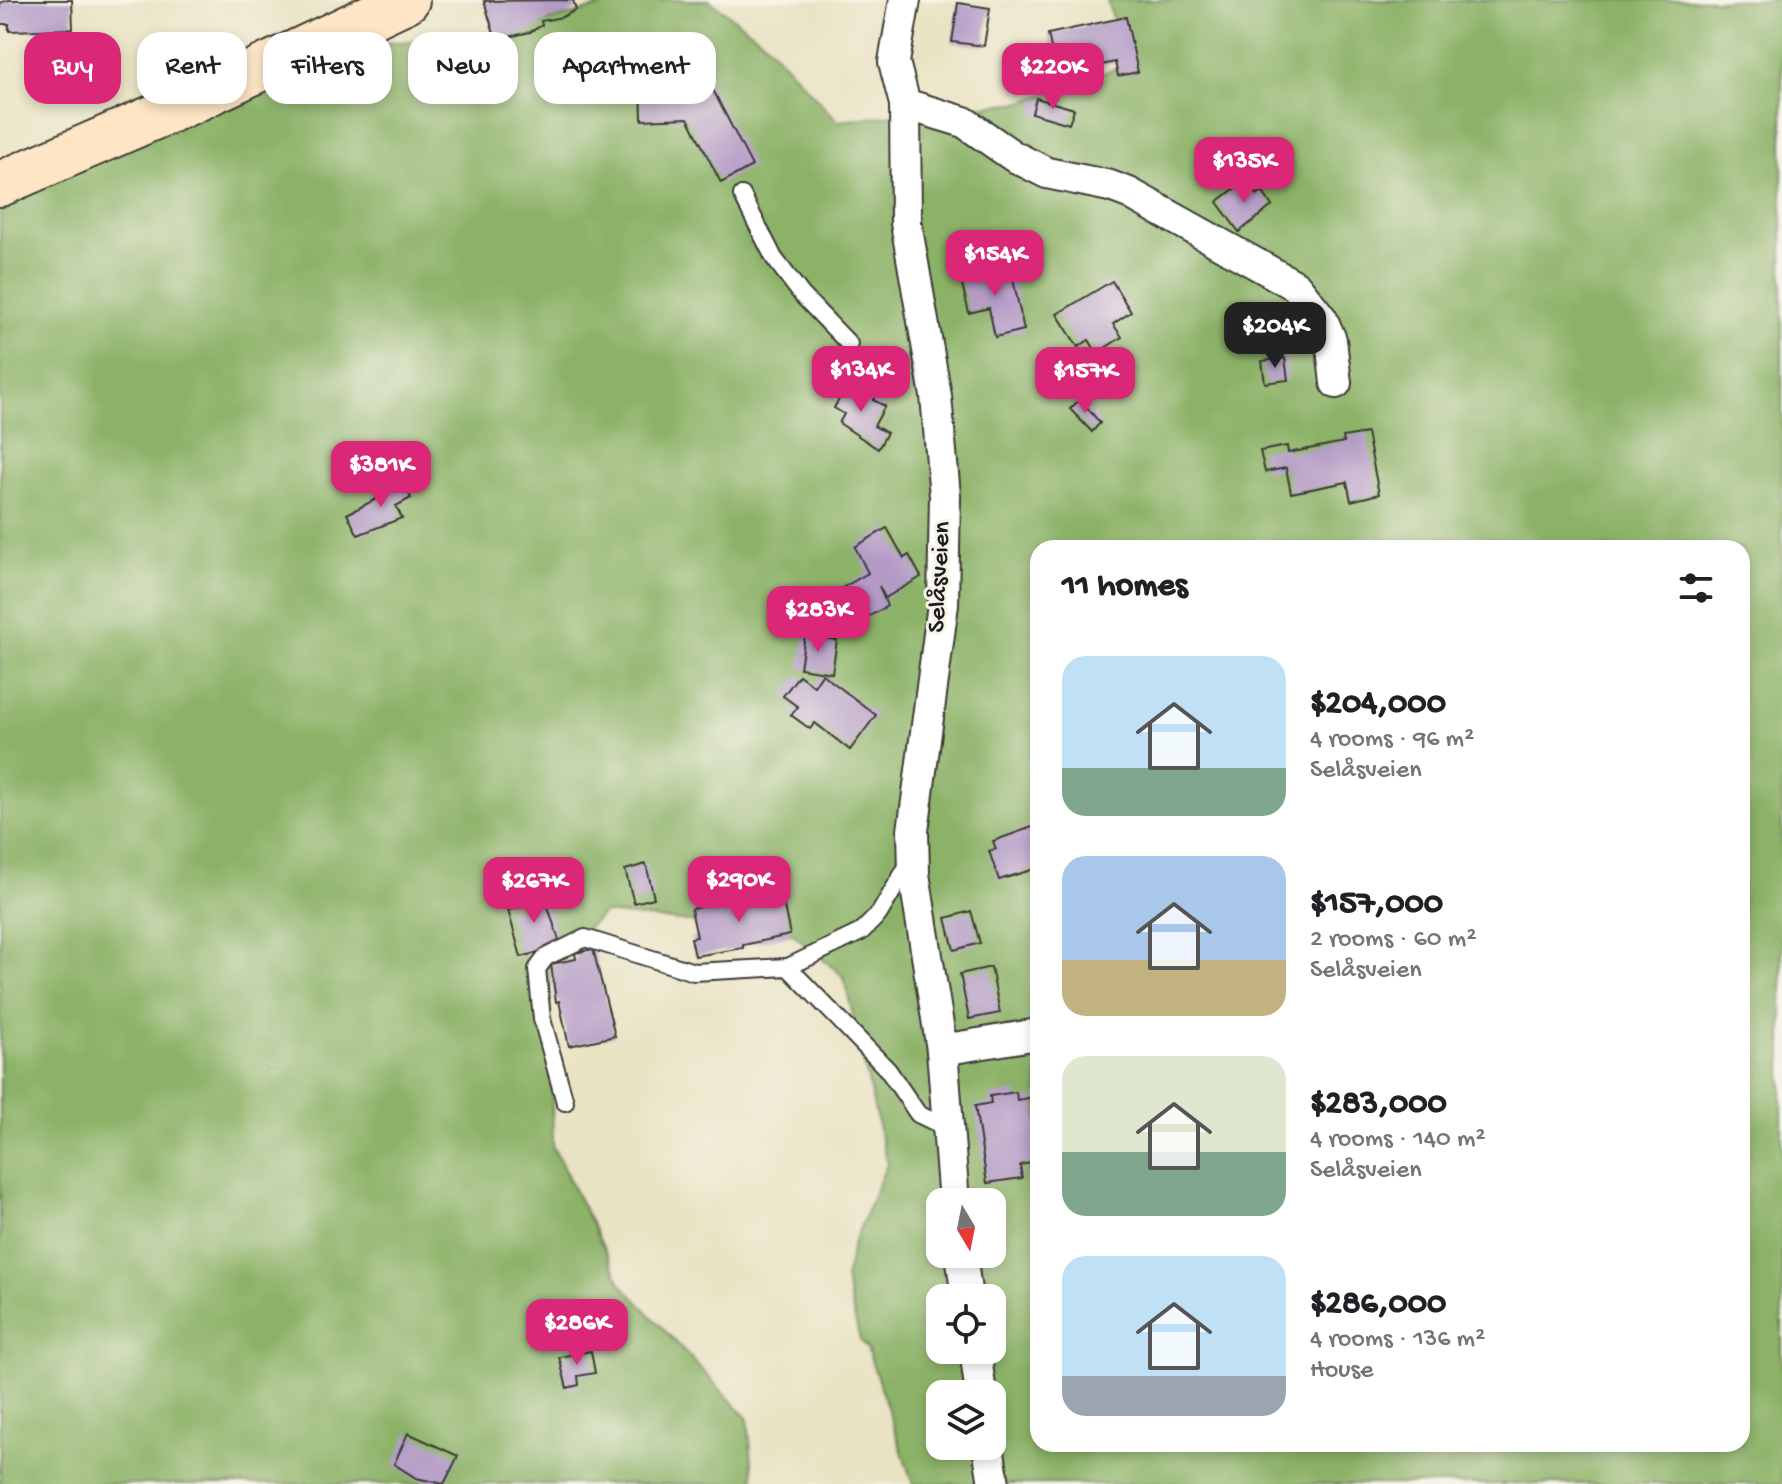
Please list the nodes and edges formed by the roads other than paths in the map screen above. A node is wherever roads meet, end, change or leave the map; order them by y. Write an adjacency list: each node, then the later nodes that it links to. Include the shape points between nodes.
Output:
1 (407, 0): 4 (main road)
2 (905, 0): 3 (street, Selåsveien, via 894,62)
3 (905, 104): 7 (street, via 964,122 1047,173 1129,193 1296,286 1331,340); 8 (street, Selåsveien, via 906,223 936,396 945,496 943,604)
4 (0, 184)
5 (742, 195): 6 (lane, via 774,258)
6 (849, 344)
7 (1336, 383)
8 (914, 855): 9 (lane, via 879,914 861,932); 11 (street, Selåsveien)
9 (788, 967): 12 (lane, via 694,972 585,938 546,957 537,969 542,1019); 13 (lane, via 888,1070 918,1114)
10 (1030, 1035): 11 (street)
11 (942, 1050): 13 (street, Selåsveien)
12 (565, 1102)
13 (949, 1129): 14 (street, Selåsveien)
14 (953, 1188)
15 (990, 1460): 16 (street)
16 (994, 1484)

